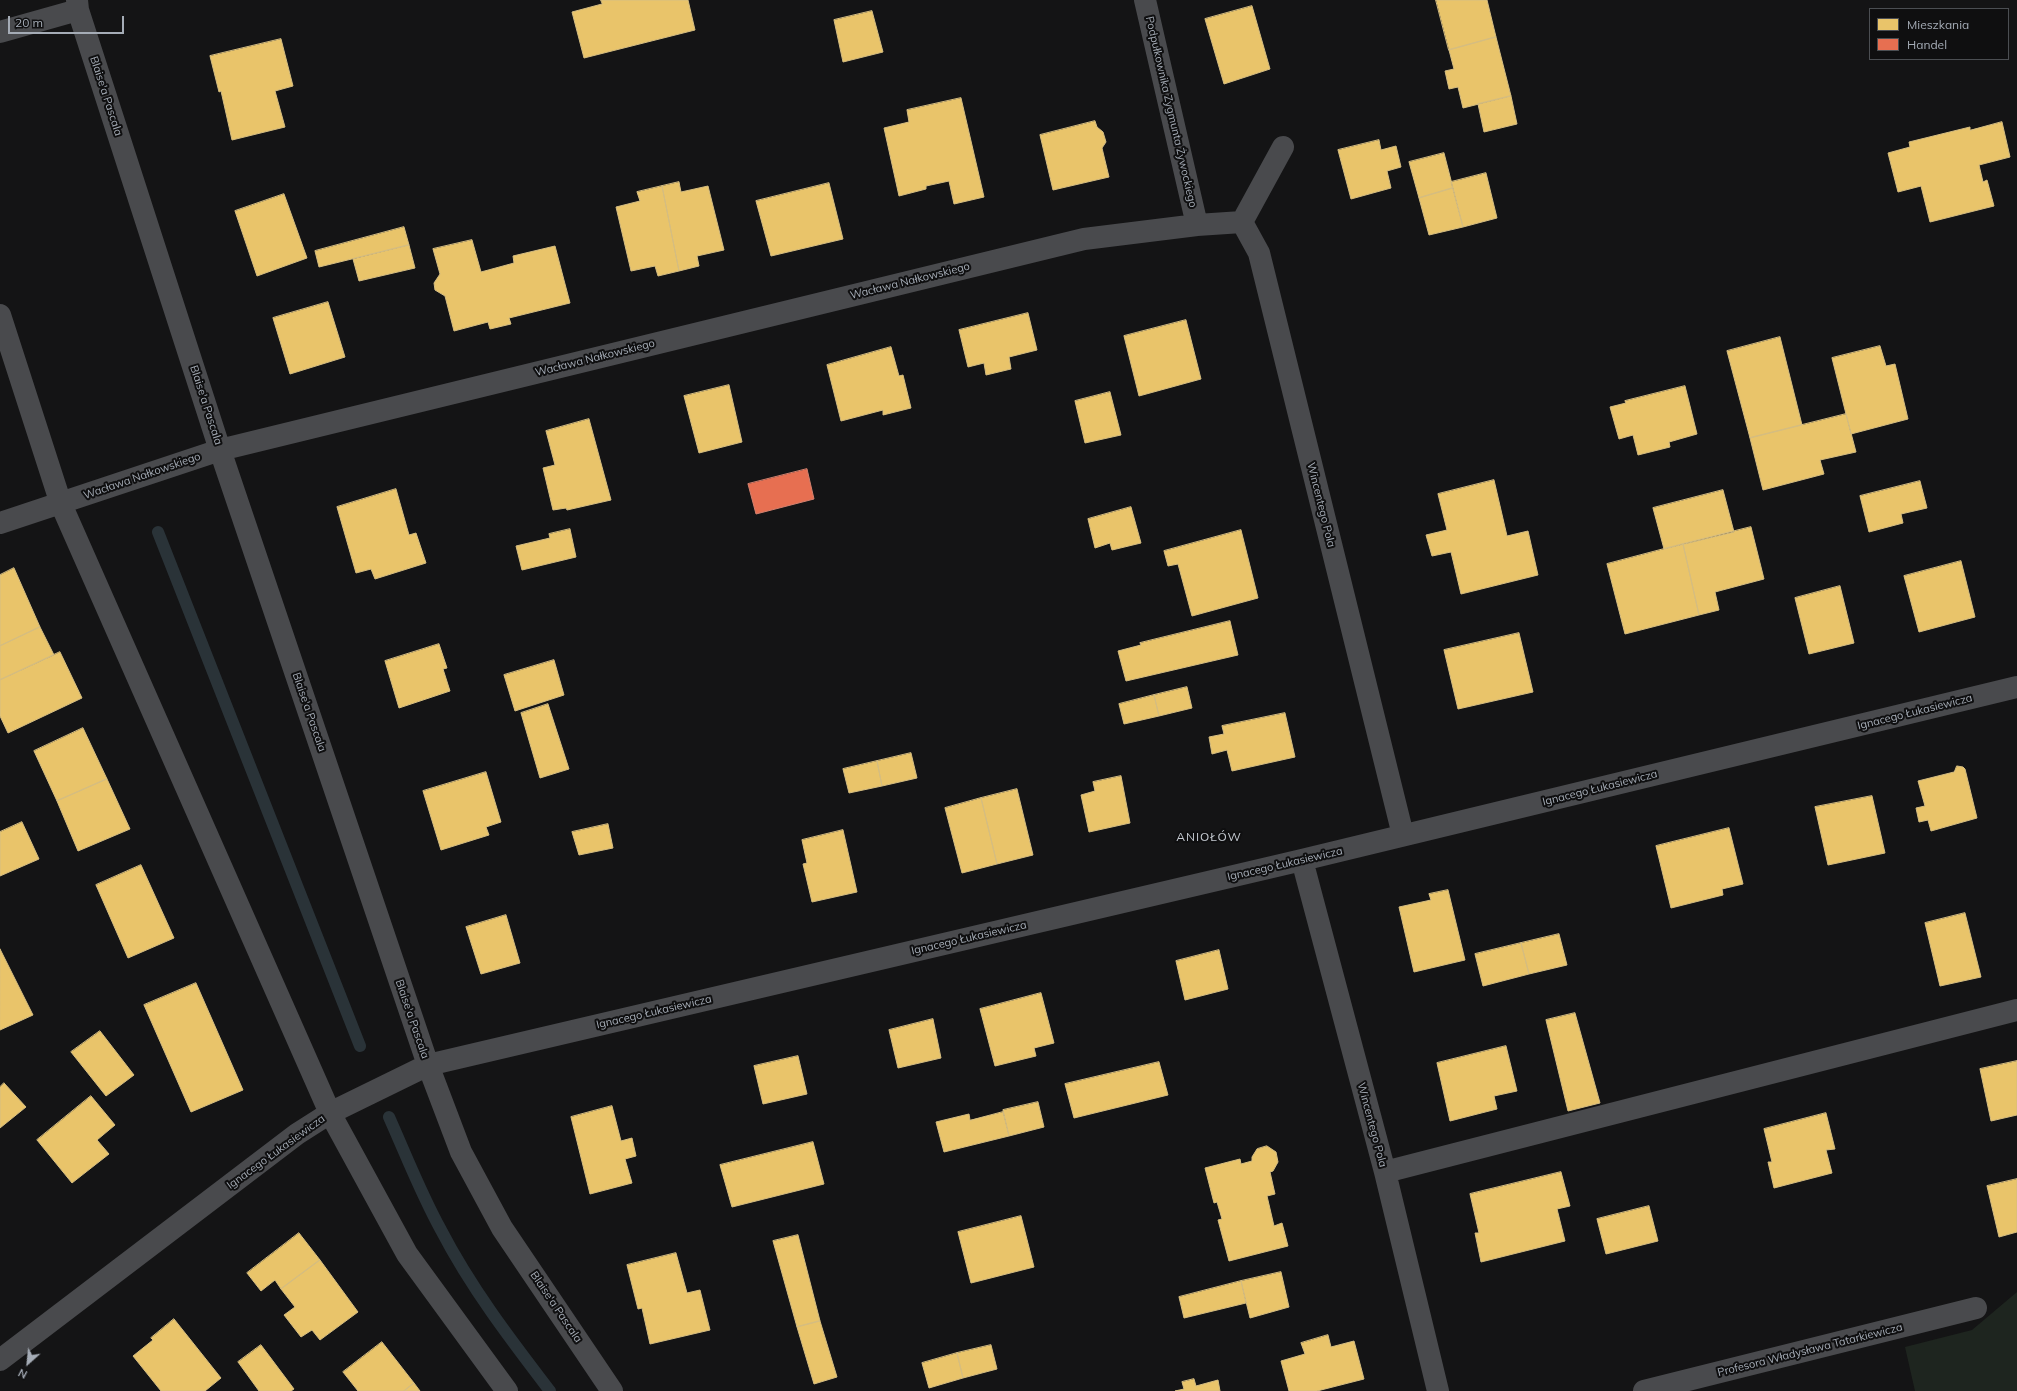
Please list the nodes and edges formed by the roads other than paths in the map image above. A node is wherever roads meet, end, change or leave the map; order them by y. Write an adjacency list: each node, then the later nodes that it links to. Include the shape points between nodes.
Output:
1 (1145, 0): 6 (street, Podpułkownika Zygmunta Żywockiego)
2 (77, 5): 3 (street); 8 (street, Blaise'a Pascala)
3 (0, 32)
4 (1283, 147): 5 (street)
5 (1242, 222): 6 (street); 12 (street, Wincentego Pola, via 1259,253)
6 (1197, 225): 8 (street, Wacława Nałkowskiego, via 1084,238)
7 (0, 315): 9 (street)
8 (220, 450): 9 (street, Wacława Nałkowskiego); 15 (street, Blaise'a Pascala)
9 (61, 504): 10 (street, Wacława Nałkowskiego); 16 (street)
10 (0, 523)
11 (2017, 687): 12 (street, Ignacego Łukasiewicza)
12 (1403, 835): 13 (street, Ignacego Łukasiewicza)
13 (1302, 860): 15 (street, Ignacego Łukasiewicza); 17 (street, Wincentego Pola)
14 (2017, 1010): 17 (street)
15 (428, 1065): 16 (street, Ignacego Łukasiewicza); 21 (street, Blaise'a Pascala, via 461,1152 502,1228)
16 (330, 1113): 19 (street, Ignacego Łukasiewicza, via 297,1134); 20 (street, via 407,1254)
17 (1385, 1172): 22 (street, Wincentego Pola)
18 (1976, 1308): 23 (street, Profesora Władysława Tatarkiewicza)
19 (0, 1360)
20 (507, 1391)
21 (612, 1391)
22 (1438, 1391)
23 (1644, 1391)

